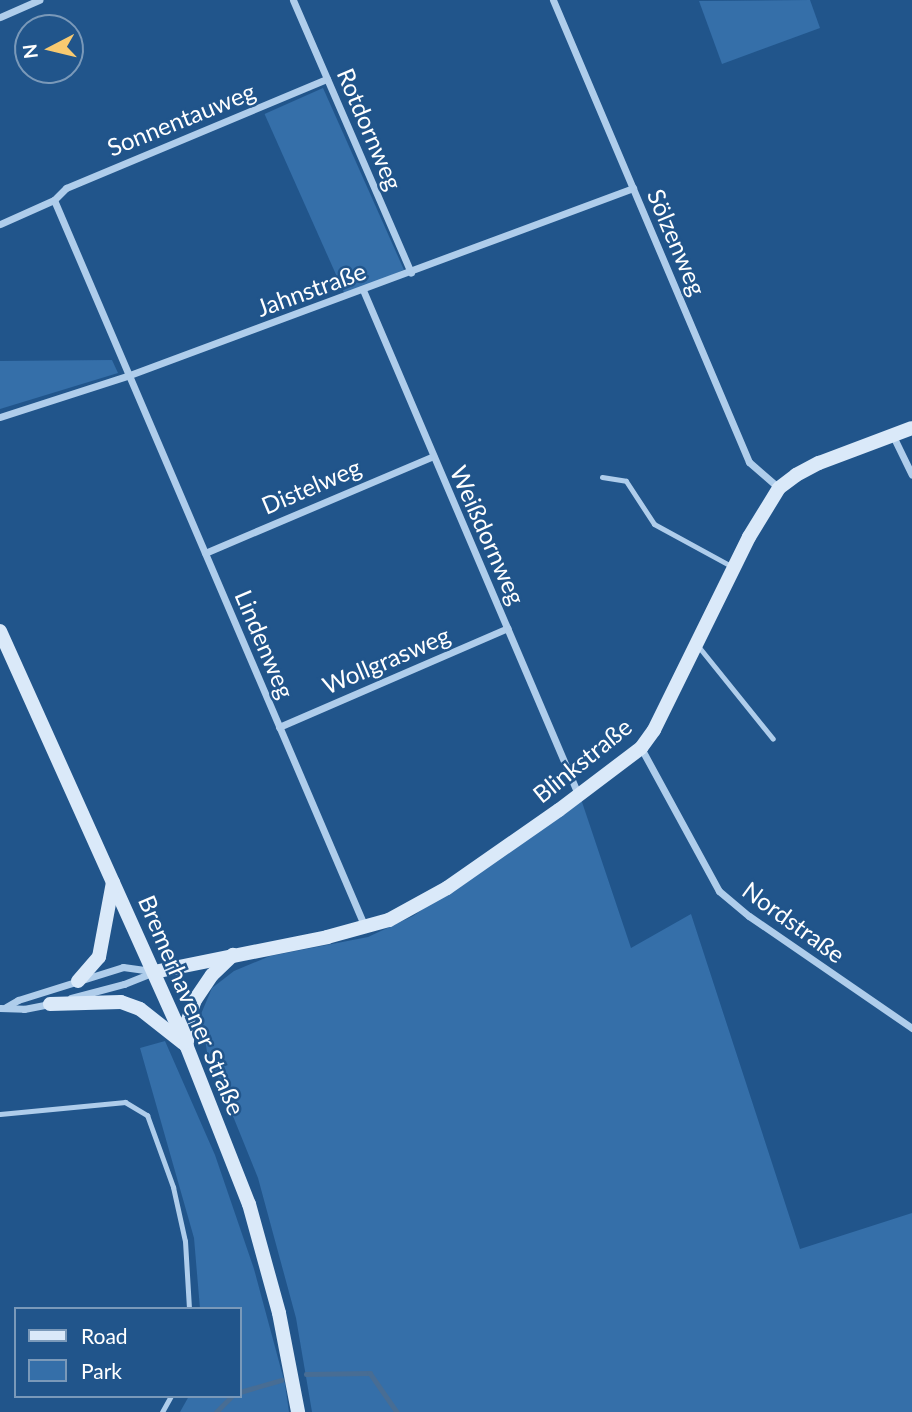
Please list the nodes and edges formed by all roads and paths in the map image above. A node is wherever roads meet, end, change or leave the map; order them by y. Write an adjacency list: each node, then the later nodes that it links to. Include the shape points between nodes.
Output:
1 (39, 0): 4 (street)
2 (293, 0): 5 (street, Rotdornweg)
3 (553, 0): 6 (street, Sölzenweg)
4 (0, 17)
5 (327, 79): 7 (street, Sonnentauweg, via 66,188); 9 (street, Rotdornweg)
6 (633, 188): 9 (street, Jahnstraße); 18 (street, Sölzenweg, via 749,461)
7 (54, 200): 8 (street, Sonnentauweg); 11 (street, Lindenweg)
8 (0, 224)
9 (411, 273): 10 (street, Jahnstraße)
10 (363, 290): 11 (street, Jahnstraße); 15 (street, Weißdornweg)
11 (127, 376): 12 (street, Jahnstraße); 19 (street, Lindenweg)
12 (0, 417)
13 (912, 428): 14 (street, Blinkstraße)
14 (892, 435): 16 (street); 18 (street, Blinkstraße, via 819,463)
15 (433, 456): 19 (street, Distelweg); 21 (street, Weißdornweg)
16 (912, 475)
17 (602, 477): 20 (lane, via 626,481 654,524)
18 (779, 488): 20 (street, Blinkstraße)
19 (205, 553): 24 (street, Lindenweg)
20 (734, 567): 23 (street, Blinkstraße)
21 (508, 628): 24 (street, Wollgrasweg); 27 (street, Weißdornweg)
22 (0, 631): 28 (street, Bremerhavener Straße)
23 (696, 644): 25 (lane); 26 (street, Blinkstraße, via 654,730)
24 (279, 727): 29 (street, Lindenweg)
25 (773, 739)
26 (640, 748): 27 (street, Blinkstraße); 35 (street, Nordstraße, via 719,891)
27 (579, 795): 29 (street, Blinkstraße, via 411,911)
28 (114, 881): 31 (street, Bremerhavener Straße); 32 (street, via 99,957)
29 (365, 928): 30 (street, Blinkstraße)
30 (233, 955): 31 (street, Blinkstraße); 36 (street, via 195,1000)
31 (154, 972): 32 (street, via 123,967); 33 (street); 36 (street, Bremerhavener Straße)
32 (78, 981): 34 (street)
33 (50, 1004): 34 (street); 36 (street, via 121,1002 140,1009)
34 (3, 1008)
35 (912, 1028)
36 (187, 1046): 39 (street, Bremerhavener Straße, via 249,1204 282,1324)
37 (0, 1114): 38 (lane, via 125,1102 147,1115 173,1187 185,1241)
38 (188, 1307)
39 (298, 1412)

